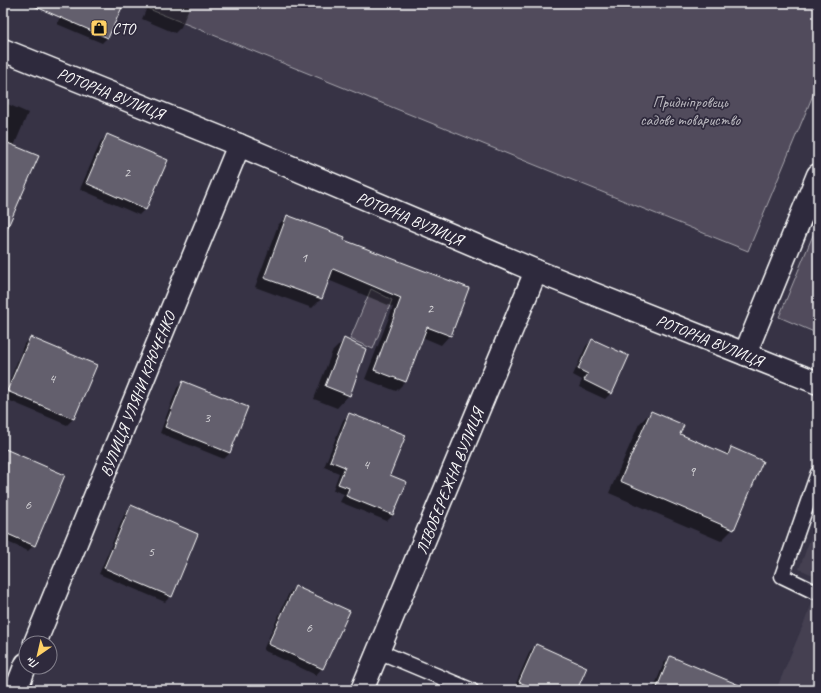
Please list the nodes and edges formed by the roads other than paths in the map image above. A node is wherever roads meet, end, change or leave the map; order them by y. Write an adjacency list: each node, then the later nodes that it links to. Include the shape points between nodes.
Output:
1 (3, 50): 2 (street, РОТОРНА ВУЛИЦЯ)
2 (239, 145): 4 (street, РОТОРНА ВУЛИЦЯ); 9 (street, ВУЛИЦЯ УЛЯНИ КРЮЧЕНКО)
3 (818, 175): 5 (street)
4 (536, 271): 5 (street, РОТОРНА ВУЛИЦЯ); 10 (street, ЛІВОБЕРЕЖНА ВУЛИЦЯ)
5 (745, 354): 6 (street, РОТОРНА ВУЛИЦЯ)
6 (818, 383)
7 (818, 473): 8 (lane, via 782,576)
8 (813, 591)
9 (38, 635)
10 (378, 651): 13 (street, ЛІВОБЕРЕЖНА ВУЛИЦЯ); 14 (lane)
11 (22, 675): 12 (street)
12 (16, 690)
13 (362, 690)
14 (471, 690)

